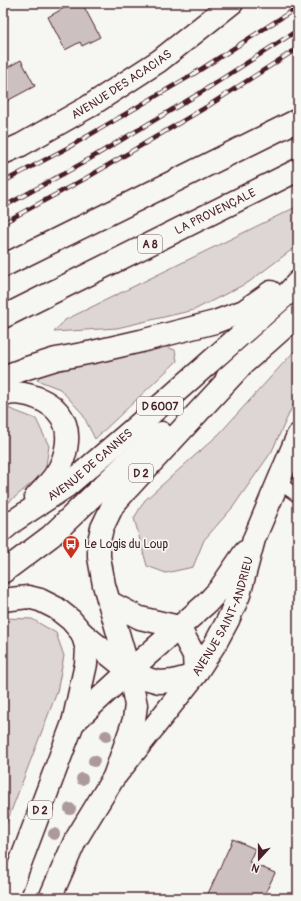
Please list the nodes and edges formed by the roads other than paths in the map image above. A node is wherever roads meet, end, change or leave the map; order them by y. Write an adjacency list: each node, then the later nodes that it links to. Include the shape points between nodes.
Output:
1 (232, 3): 3 (main road, AVENUE DES ACACIAS, via 146,70 88,107)
2 (298, 120): 5 (main road)
3 (3, 153)
4 (298, 170): 9 (main road, LA PROVENÇALE / A 8)
5 (3, 266)
6 (298, 272): 11 (main road, via 244,311 215,322 142,342 56,359)
7 (298, 282): 16 (main road, AVENUE DE CANNES / D 6007, via 192,378 66,486)
8 (298, 315): 10 (main road, D 6007)
9 (3, 318)
10 (239, 368): 18 (main road, AVENUE DE CANNES / D 6007, via 130,460 51,536); 20 (main road, D 2, via 113,505 99,541 99,557)
11 (3, 377)
12 (3, 395): 16 (main road, via 28,394 40,398 59,413 67,435 63,460 56,474)
13 (298, 435): 14 (main road, AVENUE SAINT-ANDRIEU / D 2)
14 (278, 482): 15 (lane); 17 (main road, AVENUE SAINT-ANDRIEU / D 2)
15 (298, 496)
16 (9, 525)
17 (254, 539): 21 (main road, D 2, via 219,590); 24 (main road, AVENUE SAINT-ANDRIEU / D 2, via 239,595 215,644)
18 (3, 572)
19 (3, 600): 22 (main road, D 2, via 28,597 40,600 56,608)
20 (109, 602): 21 (main road, via 140,618); 23 (main road, D 2)
21 (179, 627): 23 (main road, D 2); 24 (main road, via 194,655)
22 (82, 633): 23 (main road, D 2); 25 (main road, D 2, via 87,649 86,664)
23 (129, 671): 24 (main road, D 2, via 160,682); 25 (main road, D 2); 26 (main road, D 2, via 136,705 134,720)
24 (195, 675): 26 (main road, AVENUE SAINT-ANDRIEU / D 2)
25 (73, 723): 27 (main road, D 2)
26 (114, 777): 28 (main road, D 2, via 75,841)
27 (7, 898)
28 (50, 898)

